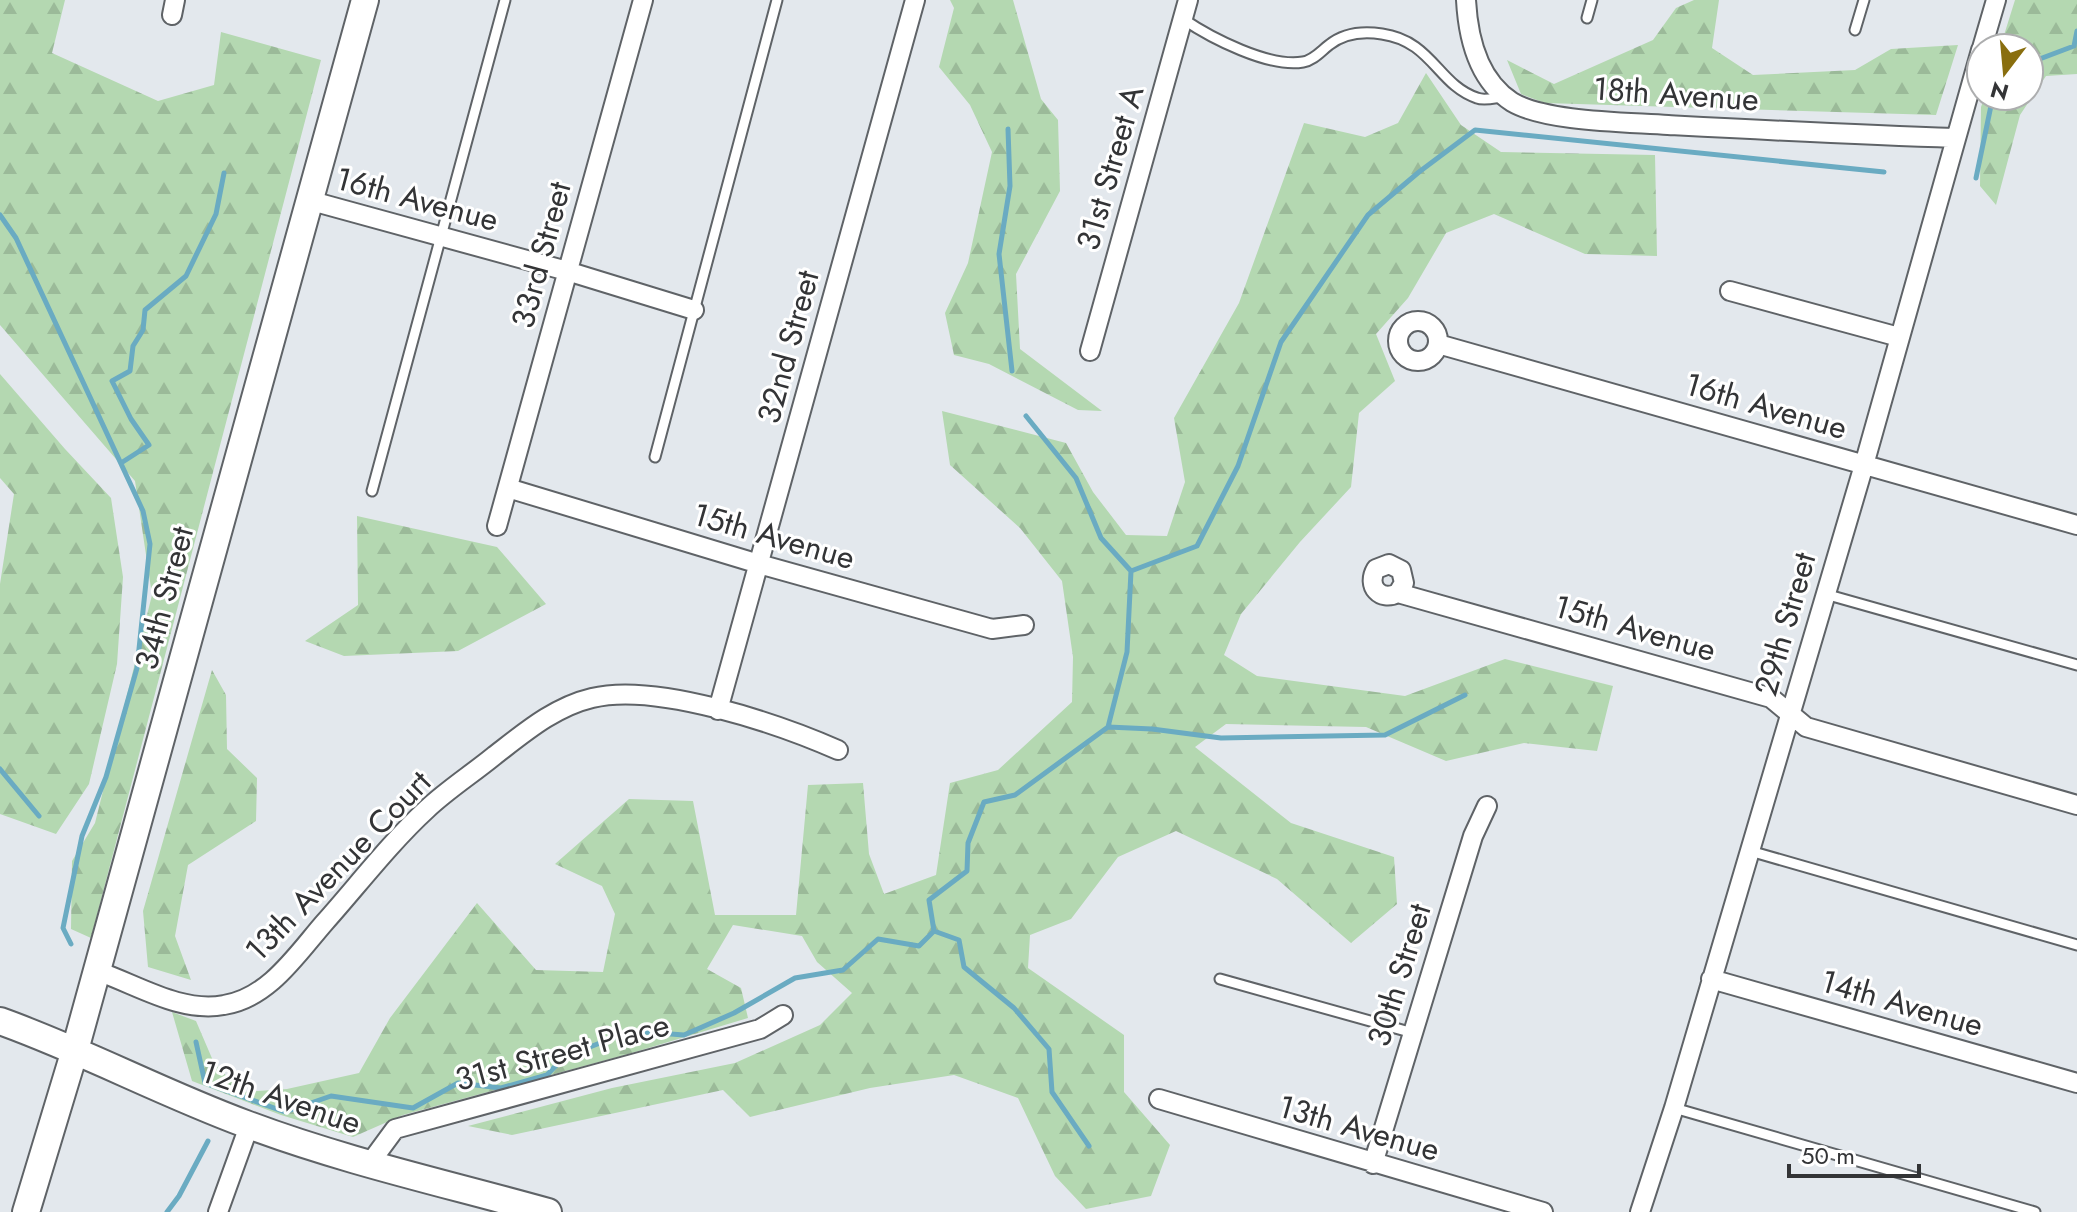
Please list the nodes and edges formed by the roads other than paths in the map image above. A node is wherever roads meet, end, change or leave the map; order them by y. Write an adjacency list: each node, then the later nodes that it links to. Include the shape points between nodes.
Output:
1 (365, 0): 18 (street, 34th Street)
2 (505, 0): 19 (lane)
3 (643, 0): 20 (street, 33rd Street)
4 (777, 0): 22 (lane)
5 (915, 0): 32 (street, 32nd Street)
6 (1188, 0): 12 (street, 31st Street A)
7 (1466, 0): 15 (street, 18th Avenue, via 1474,50 1488,80)
8 (1592, 0): 11 (lane)
9 (1864, 0): 13 (lane)
10 (1996, 0): 14 (street, 29th Street)
11 (1587, 18)
12 (1183, 19): 15 (lane, via 1231,47 1289,61 1316,56 1341,37 1383,34 1411,42 1455,86 1479,100); 25 (street, 31st Street A)
13 (1855, 30)
14 (1986, 32)
15 (1505, 96): 17 (street, 18th Avenue, via 1531,110 1635,123)
16 (1965, 104): 17 (street, 29th Street)
17 (1955, 138): 23 (street, 29th Street)
18 (308, 200): 19 (street, 16th Avenue); 44 (street, 34th Street)
19 (441, 237): 20 (street, 16th Avenue); 29 (lane)
20 (567, 271): 22 (street, 16th Avenue); 28 (street, 33rd Street)
21 (1730, 291): 23 (street)
22 (694, 310): 26 (lane)
23 (1899, 337): 27 (street, 29th Street)
24 (1438, 344): 27 (street, 16th Avenue)
25 (1090, 351)
26 (655, 457)
27 (1864, 465): 30 (street, 16th Avenue); 34 (street, 29th Street)
28 (508, 488): 31 (street, 33rd Street); 32 (street, 15th Avenue)
29 (372, 491)
30 (2077, 525)
31 (497, 526)
32 (759, 564): 35 (street, 15th Avenue, via 992,629); 37 (street, 32nd Street)
33 (1398, 593): 38 (street, 15th Avenue, via 1771,698)
34 (1825, 594): 36 (lane); 38 (street, 29th Street)
35 (1024, 625)
36 (2077, 665)
37 (718, 710): 39 (street, 13th Avenue Court); 44 (street, 13th Avenue Court, via 630,694 593,698 549,716 428,808 280,973 251,997 220,1006 187,1005)
38 (1789, 714): 40 (street, 15th Avenue, via 1806,727); 42 (street, 29th Street)
39 (838, 750)
40 (2077, 805)
41 (1487, 806): 49 (street, 30th Street, via 1473,836)
42 (1750, 851): 43 (lane); 46 (street, 29th Street)
43 (2077, 945)
44 (97, 971): 50 (street, 34th Street)
45 (1220, 979): 49 (lane)
46 (1711, 979): 51 (street, 14th Avenue); 53 (street, 29th Street)
47 (783, 1015): 55 (street, 31st Street Place, via 760,1029 395,1129)
48 (0, 1021): 50 (street, 12th Avenue)
49 (1413, 1033): 56 (street, 30th Street)
50 (75, 1050): 54 (street, 12th Avenue); 57 (street, 34th Street)
51 (2077, 1083)
52 (1159, 1099): 56 (street, 13th Avenue)
53 (1674, 1108): 61 (street, 29th Street); 62 (lane)
54 (249, 1126): 55 (street, 12th Avenue); 58 (street)
55 (370, 1163): 59 (street, 12th Avenue)
56 (1373, 1164): 60 (street, 13th Avenue)
57 (26, 1212)
58 (218, 1212)
59 (548, 1212)
60 (1543, 1212)
61 (1640, 1212)
62 (2035, 1212)

